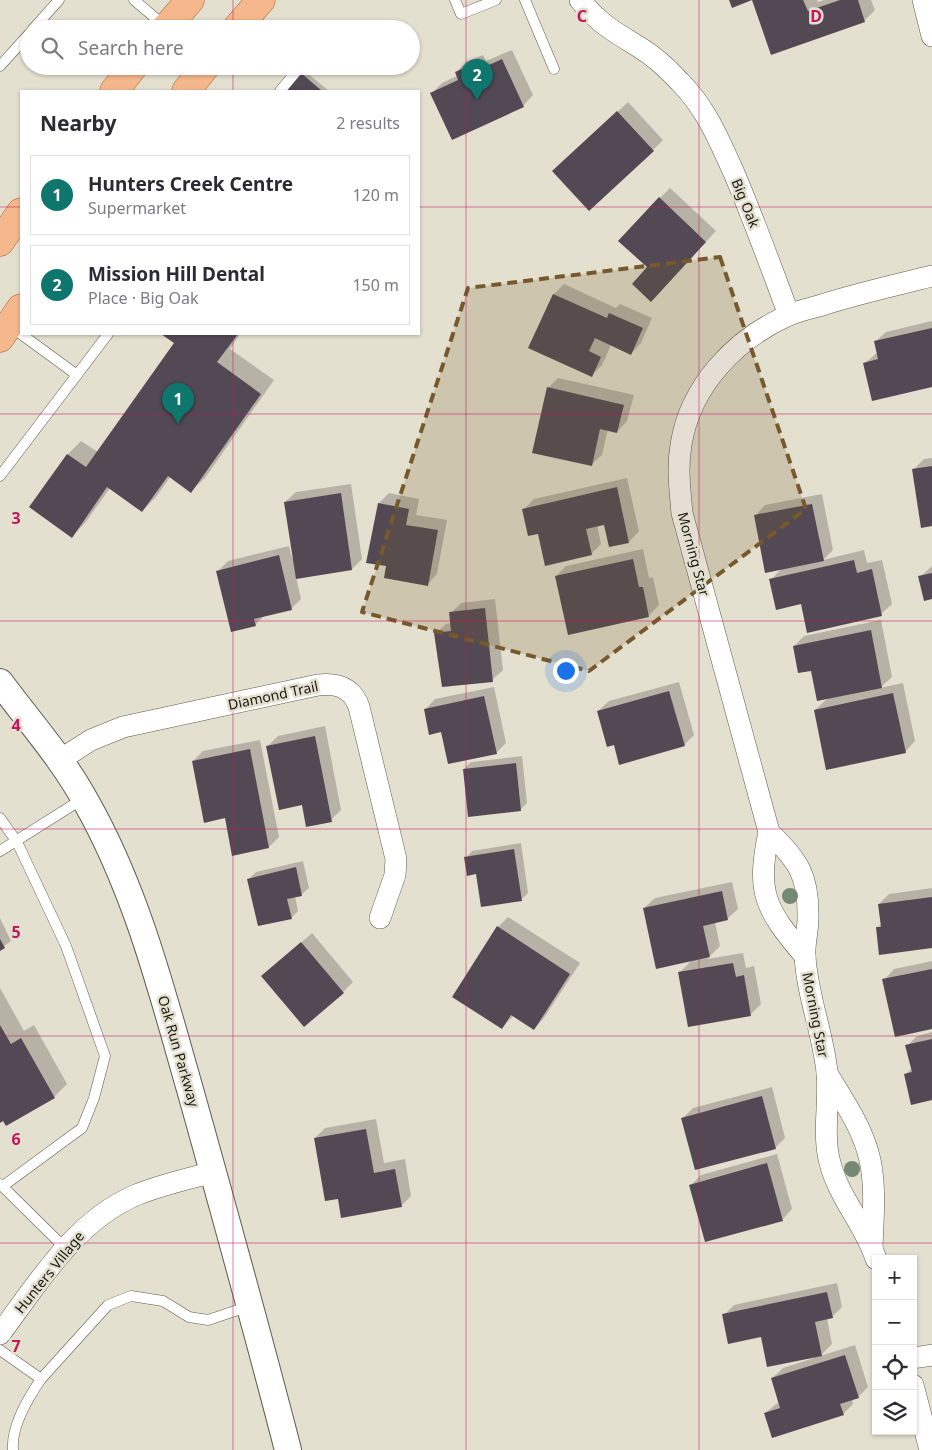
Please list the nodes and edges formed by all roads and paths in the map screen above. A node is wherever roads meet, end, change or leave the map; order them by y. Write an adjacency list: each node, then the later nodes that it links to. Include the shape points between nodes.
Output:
1 (59, 0): 9 (lane)
2 (134, 0): 10 (lane)
3 (190, 0): 11 (main road)
4 (455, 0): 5 (lane, via 461,14)
5 (496, 0)
6 (525, 0): 15 (lane)
7 (580, 0): 25 (street, Big Oak, via 615,34 640,48 669,72 711,122 751,212)
8 (923, 0): 12 (street)
9 (41, 20)
10 (157, 20)
11 (173, 20)
12 (932, 36)
13 (20, 44): 14 (lane)
14 (0, 66)
15 (554, 69)
16 (127, 75): 19 (main road)
17 (199, 75): 20 (main road)
18 (293, 75): 21 (lane)
19 (115, 90)
20 (187, 90)
21 (281, 90)
22 (20, 213): 23 (main road)
23 (0, 242)
24 (932, 276): 25 (street)
25 (788, 315): 36 (street, Morning Star, via 734,349 700,392 685,427 678,477 682,513)
26 (10, 323): 27 (lane)
27 (20, 331)
28 (25, 335): 30 (lane)
29 (107, 335): 30 (lane)
30 (77, 375): 31 (lane)
31 (0, 476)
32 (0, 682): 33 (street, Oak Run Parkway)
33 (58, 761): 34 (street, Oak Run Parkway); 39 (street, Diamond Trail, via 91,740 123,727 318,685 344,687 357,699 396,859 395,875)
34 (84, 798): 37 (lane); 42 (street, Oak Run Parkway, via 122,874 146,937)
35 (0, 818): 37 (lane)
36 (769, 832): 40 (street, Morning Star, via 794,857 805,883 808,917); 40 (street, Morning Star, via 762,864 765,896 778,925)
37 (17, 842): 38 (lane); 43 (lane, via 66,946 105,1056 82,1128)
38 (0, 851)
39 (380, 918)
40 (805, 956): 41 (street, Morning Star)
41 (827, 1073): 45 (street, Morning Star, via 825,1125 830,1163 849,1209); 45 (street, Morning Star, via 854,1118 870,1159)
42 (213, 1172): 44 (street, Hunters Village, via 135,1195 87,1226); 46 (street, Oak Run Parkway)
43 (1, 1185): 44 (lane)
44 (65, 1248): 47 (street, Hunters Village)
45 (874, 1254)
46 (251, 1306): 51 (lane, via 208,1320 189,1317 163,1301 131,1296 108,1305); 54 (street, Oak Run Parkway)
47 (0, 1334)
48 (0, 1350): 51 (lane)
49 (932, 1355): 50 (street)
50 (917, 1357)
51 (41, 1379): 53 (lane, via 13,1436)
52 (914, 1390): 55 (street)
53 (12, 1450)
54 (288, 1450)
55 (930, 1450)

